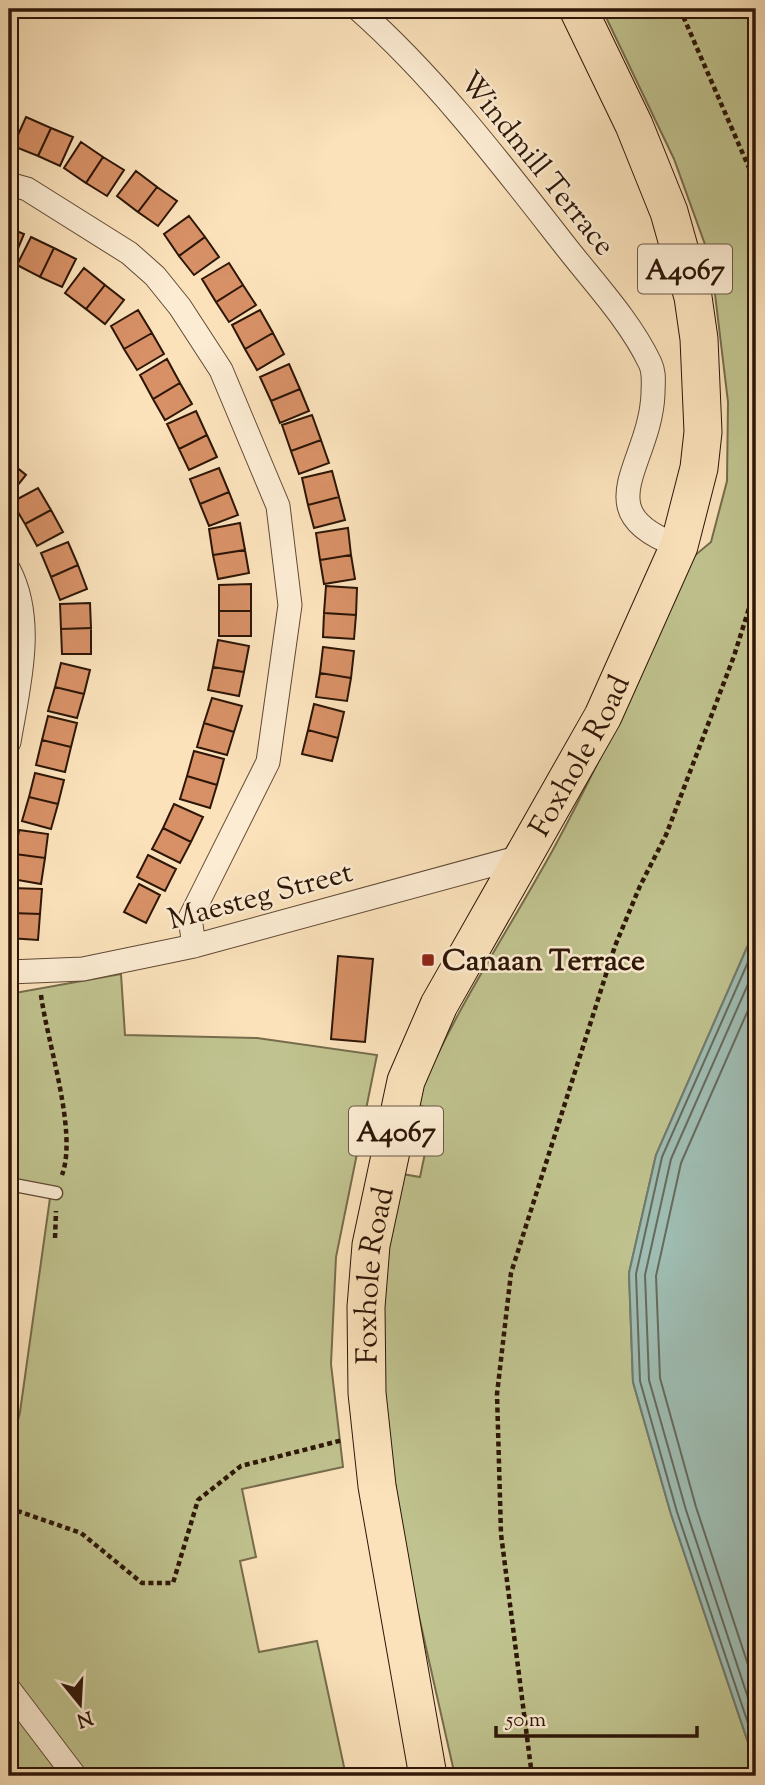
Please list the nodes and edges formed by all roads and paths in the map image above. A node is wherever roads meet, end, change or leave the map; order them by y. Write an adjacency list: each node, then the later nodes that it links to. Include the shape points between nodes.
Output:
1 (358, 9): 6 (street, Windmill Terrace, via 402,48 636,336 654,371 652,416 625,497 631,516 652,536)
2 (578, 9): 6 (main road, A4067, via 669,212 692,297 704,386 703,432 699,468)
3 (680, 9): 5 (path)
4 (9, 184): 11 (street, via 27,189 107,239 155,276 221,370 278,506 290,605 268,762 190,918)
5 (756, 184)
6 (679, 546): 10 (main road, Foxhole Road / A4067, via 603,716)
7 (9, 570): 9 (street, via 25,652)
8 (756, 586): 22 (path, via 666,835 615,946 511,1273 497,1394 501,1534)
9 (9, 742)
10 (524, 856): 11 (street, Maesteg Street); 17 (main road, Foxhole Road / A4067, via 439,1005 406,1081 372,1245 366,1307)
11 (194, 946): 12 (street, Maesteg Street, via 83,969)
12 (38, 971): 13 (street, Maesteg Street); 15 (path, via 68,1159)
13 (9, 972)
14 (9, 1184): 15 (lane)
15 (56, 1193): 16 (path)
16 (55, 1238)
17 (371, 1432): 18 (path, via 241,1466 198,1500 173,1583 142,1583 81,1533); 21 (main road, Foxhole Road / A4067)
18 (9, 1508)
19 (9, 1689): 20 (street)
20 (75, 1776)
21 (428, 1776)
22 (532, 1776)

